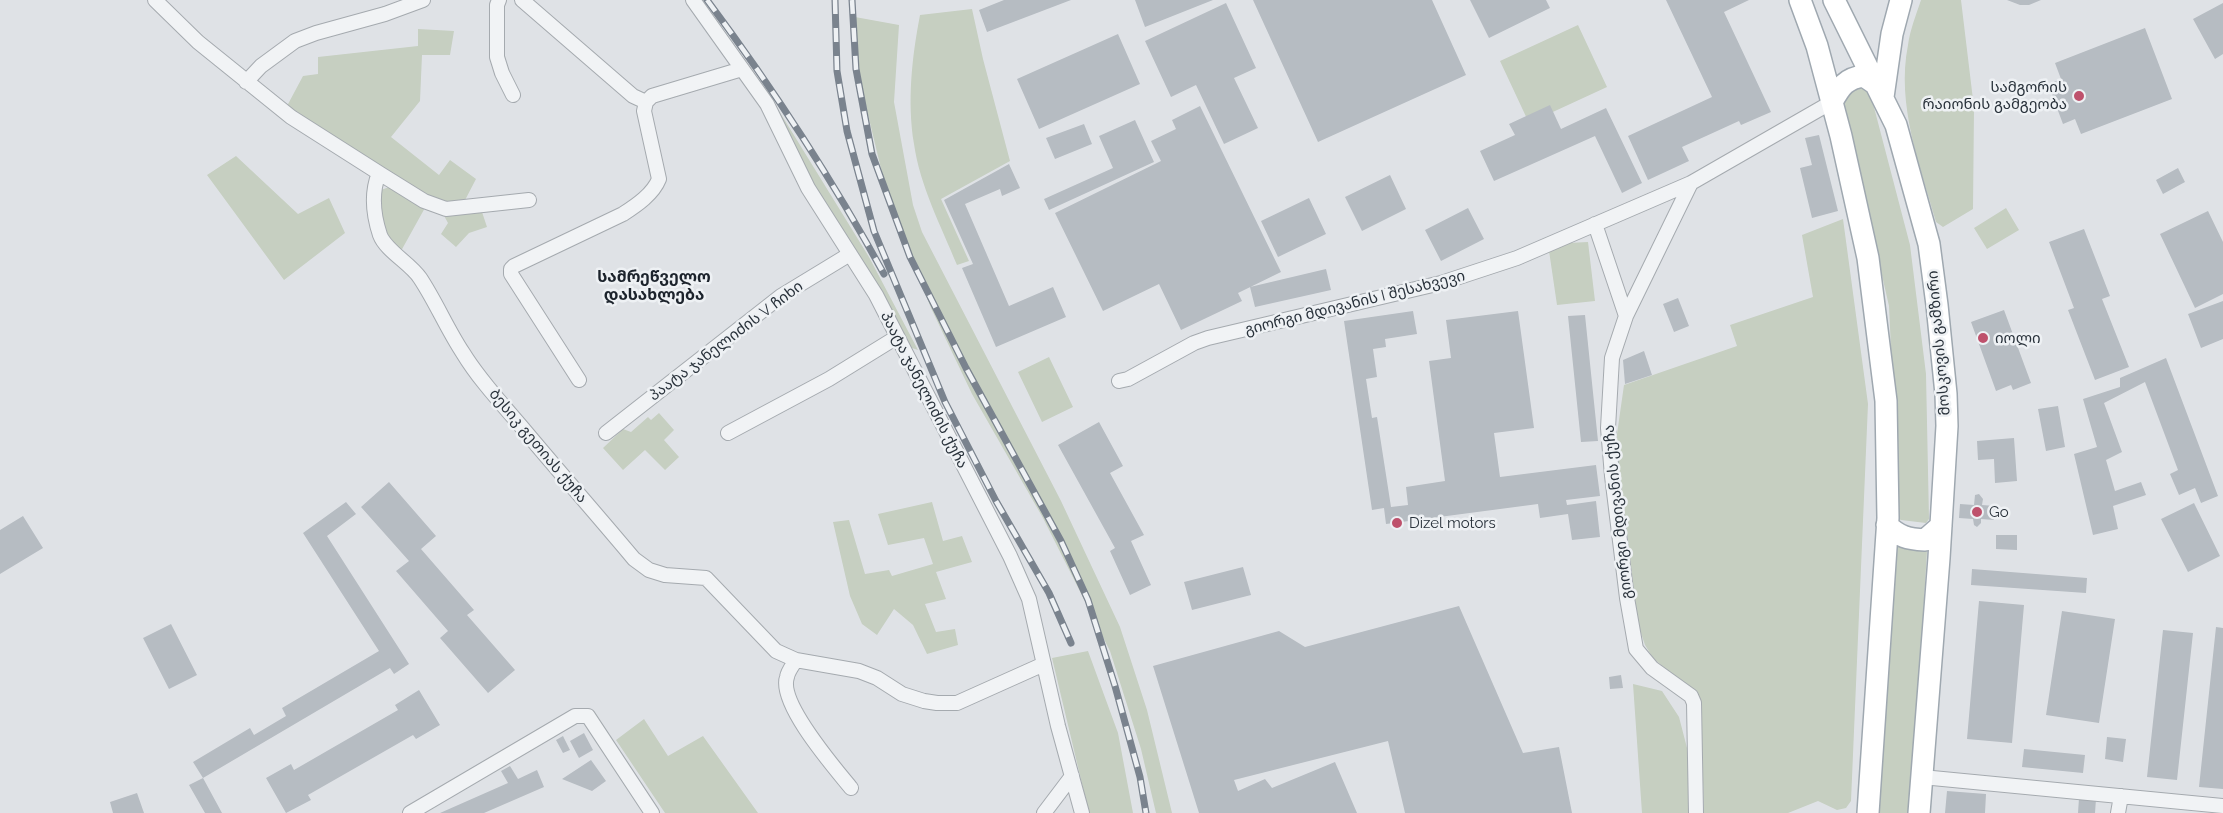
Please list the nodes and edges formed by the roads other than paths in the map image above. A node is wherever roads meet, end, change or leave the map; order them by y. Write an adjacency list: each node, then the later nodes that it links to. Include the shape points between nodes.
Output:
1 (155, 0): 12 (street)
2 (423, 0): 12 (street, via 295,41)
3 (499, 0): 14 (street, via 497,57)
4 (522, 0): 15 (street, via 633,96)
5 (693, 0): 11 (street, პაატა ჯანელიძის ქუჩა)
6 (1800, 0): 10 (main road)
7 (1811, 0): 10 (main road)
8 (1834, 0): 13 (main road, მოსკოვის გამზირი)
9 (1901, 0): 13 (main road)
10 (1817, 46): 16 (main road)
11 (742, 69): 15 (street, via 652,96); 21 (street, პაატა ჯანელიძის ქუჩა, via 767,104 807,188)
12 (246, 82): 17 (street, via 291,117)
13 (1880, 91): 16 (main road, via 1864,76 1855,77 1846,81); 29 (main road, მოსკოვის გამზირი, via 1896,125 1929,244 1946,394)
14 (513, 95)
15 (646, 102): 24 (street, via 644,111 659,179 655,188 623,214 511,269)
16 (1832, 102): 18 (street); 28 (main road, via 1868,258 1886,401)
17 (379, 173): 19 (street, via 424,201 446,209); 30 (street, ბესიკ გეთიას ქუჩა, via 373,195 381,237 418,274 463,354 558,472 634,559 664,575 706,578 776,651)
18 (1691, 183): 20 (street, გიორგი მდივანის I შესახვევი); 22 (street, გიორგი მდივანის ქუჩა)
19 (529, 200)
20 (1595, 224): 22 (street); 25 (street, გიორგი მდივანის I შესახვევი, via 1517,258 1441,283 1208,338)
21 (850, 254): 23 (street, პაატა ჯანელიძის ქუჩა); 26 (street, პაატა ჯანელიძის V ჩიხი, via 781,296)
22 (1626, 316): 41 (street, გიორგი მდივანის ქუჩა, via 1612,358 1608,428 1627,598 1636,649 1652,668 1691,696 1694,703)
23 (897, 337): 27 (street); 31 (street, პაატა ჯანელიძის ქუჩა, via 1010,556 1029,599)
24 (579, 380)
25 (1119, 381)
26 (606, 433)
27 (728, 433)
28 (1887, 525): 29 (main road, via 1896,534 1925,540); 42 (main road)
29 (1941, 526): 33 (main road, მოსკოვის გამზირი)
30 (796, 660): 31 (street, ბესიკ გეთიას ქუჩა, via 859,671 902,694 937,703 957,702); 34 (street, via 786,678 789,699 810,735)
31 (1044, 664): 32 (street, პაატა ჯანელიძის ქუჩა)
32 (1072, 776): 39 (street); 40 (street, პაატა ჯანელიძის ქუჩა)
33 (1922, 777): 35 (street); 43 (main road, მოსკოვის გამზირი)
34 (851, 788)
35 (2121, 796): 36 (street); 44 (street)
36 (2223, 806)
37 (410, 813): 38 (street, via 574,716 588,716)
38 (652, 813)
39 (1044, 813)
40 (1082, 813)
41 (1696, 813)
42 (1868, 813)
43 (1919, 813)
44 (2118, 813)

